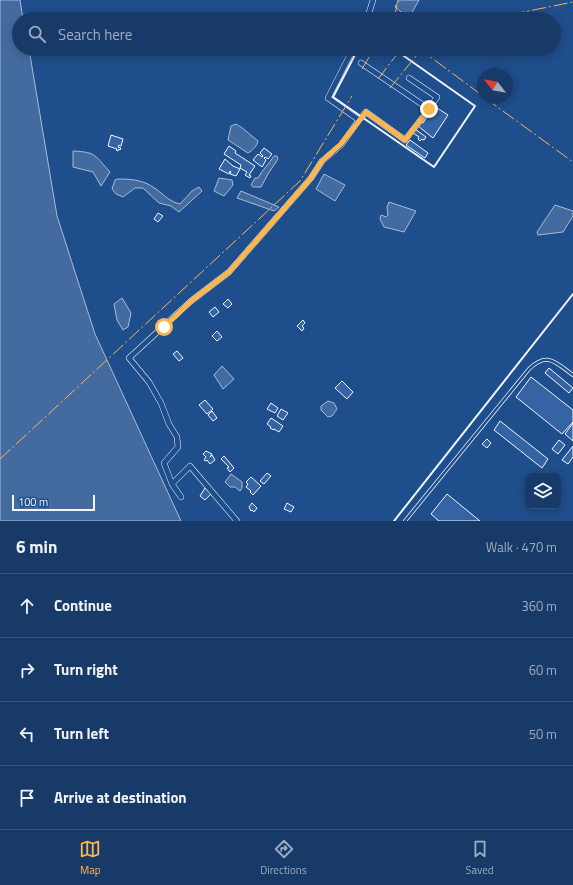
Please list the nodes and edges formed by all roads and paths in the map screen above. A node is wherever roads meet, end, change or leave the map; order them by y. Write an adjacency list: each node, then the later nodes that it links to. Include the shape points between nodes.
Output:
1 (373, 0): 2 (street)
2 (369, 12)
3 (350, 56): 7 (street, via 328,98)
4 (361, 64): 6 (street)
5 (409, 78): 6 (street, via 437,97)
6 (429, 109): 7 (street, via 405,140 366,112)
7 (359, 120): 9 (street, via 229,272 191,301 129,358 149,382 177,437 178,447 164,463)
8 (573, 375): 12 (lane, via 549,360 537,362)
9 (172, 484): 10 (street); 11 (street, via 190,466)
10 (181, 497)
11 (237, 521)
12 (405, 521)

